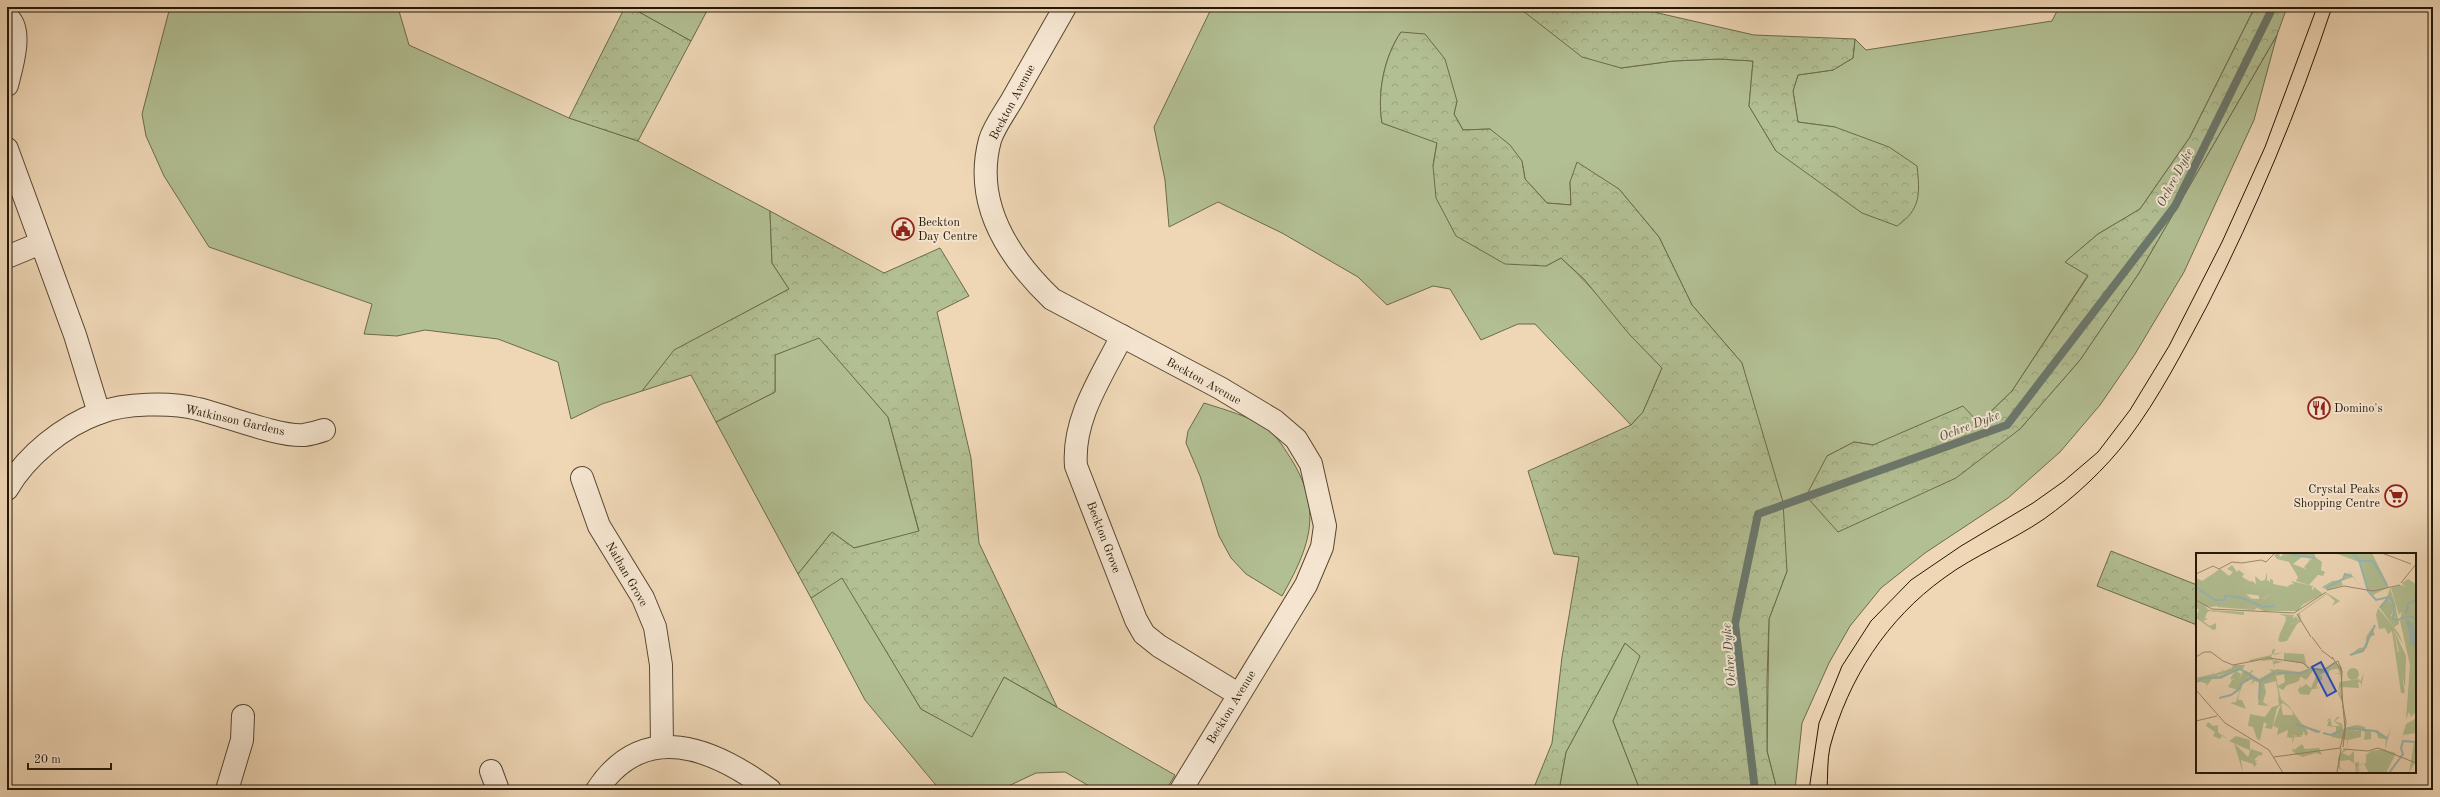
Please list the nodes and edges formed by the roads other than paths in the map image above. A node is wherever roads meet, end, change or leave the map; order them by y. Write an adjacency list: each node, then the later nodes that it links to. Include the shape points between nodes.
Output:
1 (1065, 7): 7 (street, Beckton Avenue, via 991,139 985,165 990,210 1006,243 1030,278 1052,299)
2 (7, 17): 3 (street, via 11,20 16,37)
3 (7, 86)
4 (7, 149): 5 (street)
5 (41, 243): 6 (street); 8 (street, via 75,335)
6 (7, 257)
7 (1122, 336): 12 (street, Beckton Grove, via 1088,402 1075,450 1076,466 1136,620 1144,634); 12 (street, Beckton Avenue, via 1220,388 1275,421 1296,439 1311,464 1325,526 1322,547 1306,585)
8 (99, 413): 9 (street, Watkinson Gardens, via 119,408 159,405 196,408 282,432 303,435); 11 (street, Watkinson Gardens, via 69,428 41,449)
9 (324, 430)
10 (582, 478): 14 (street, Nathan Grove, via 599,526 643,598 655,627 660,665)
11 (7, 489)
12 (1238, 694): 18 (street, Beckton Avenue)
13 (243, 716): 15 (street, via 242,740)
14 (662, 746): 16 (street, via 640,751 620,763); 17 (street, via 684,747 708,755 735,767)
15 (227, 790)
16 (597, 790)
17 (770, 790)
18 (1181, 790)

